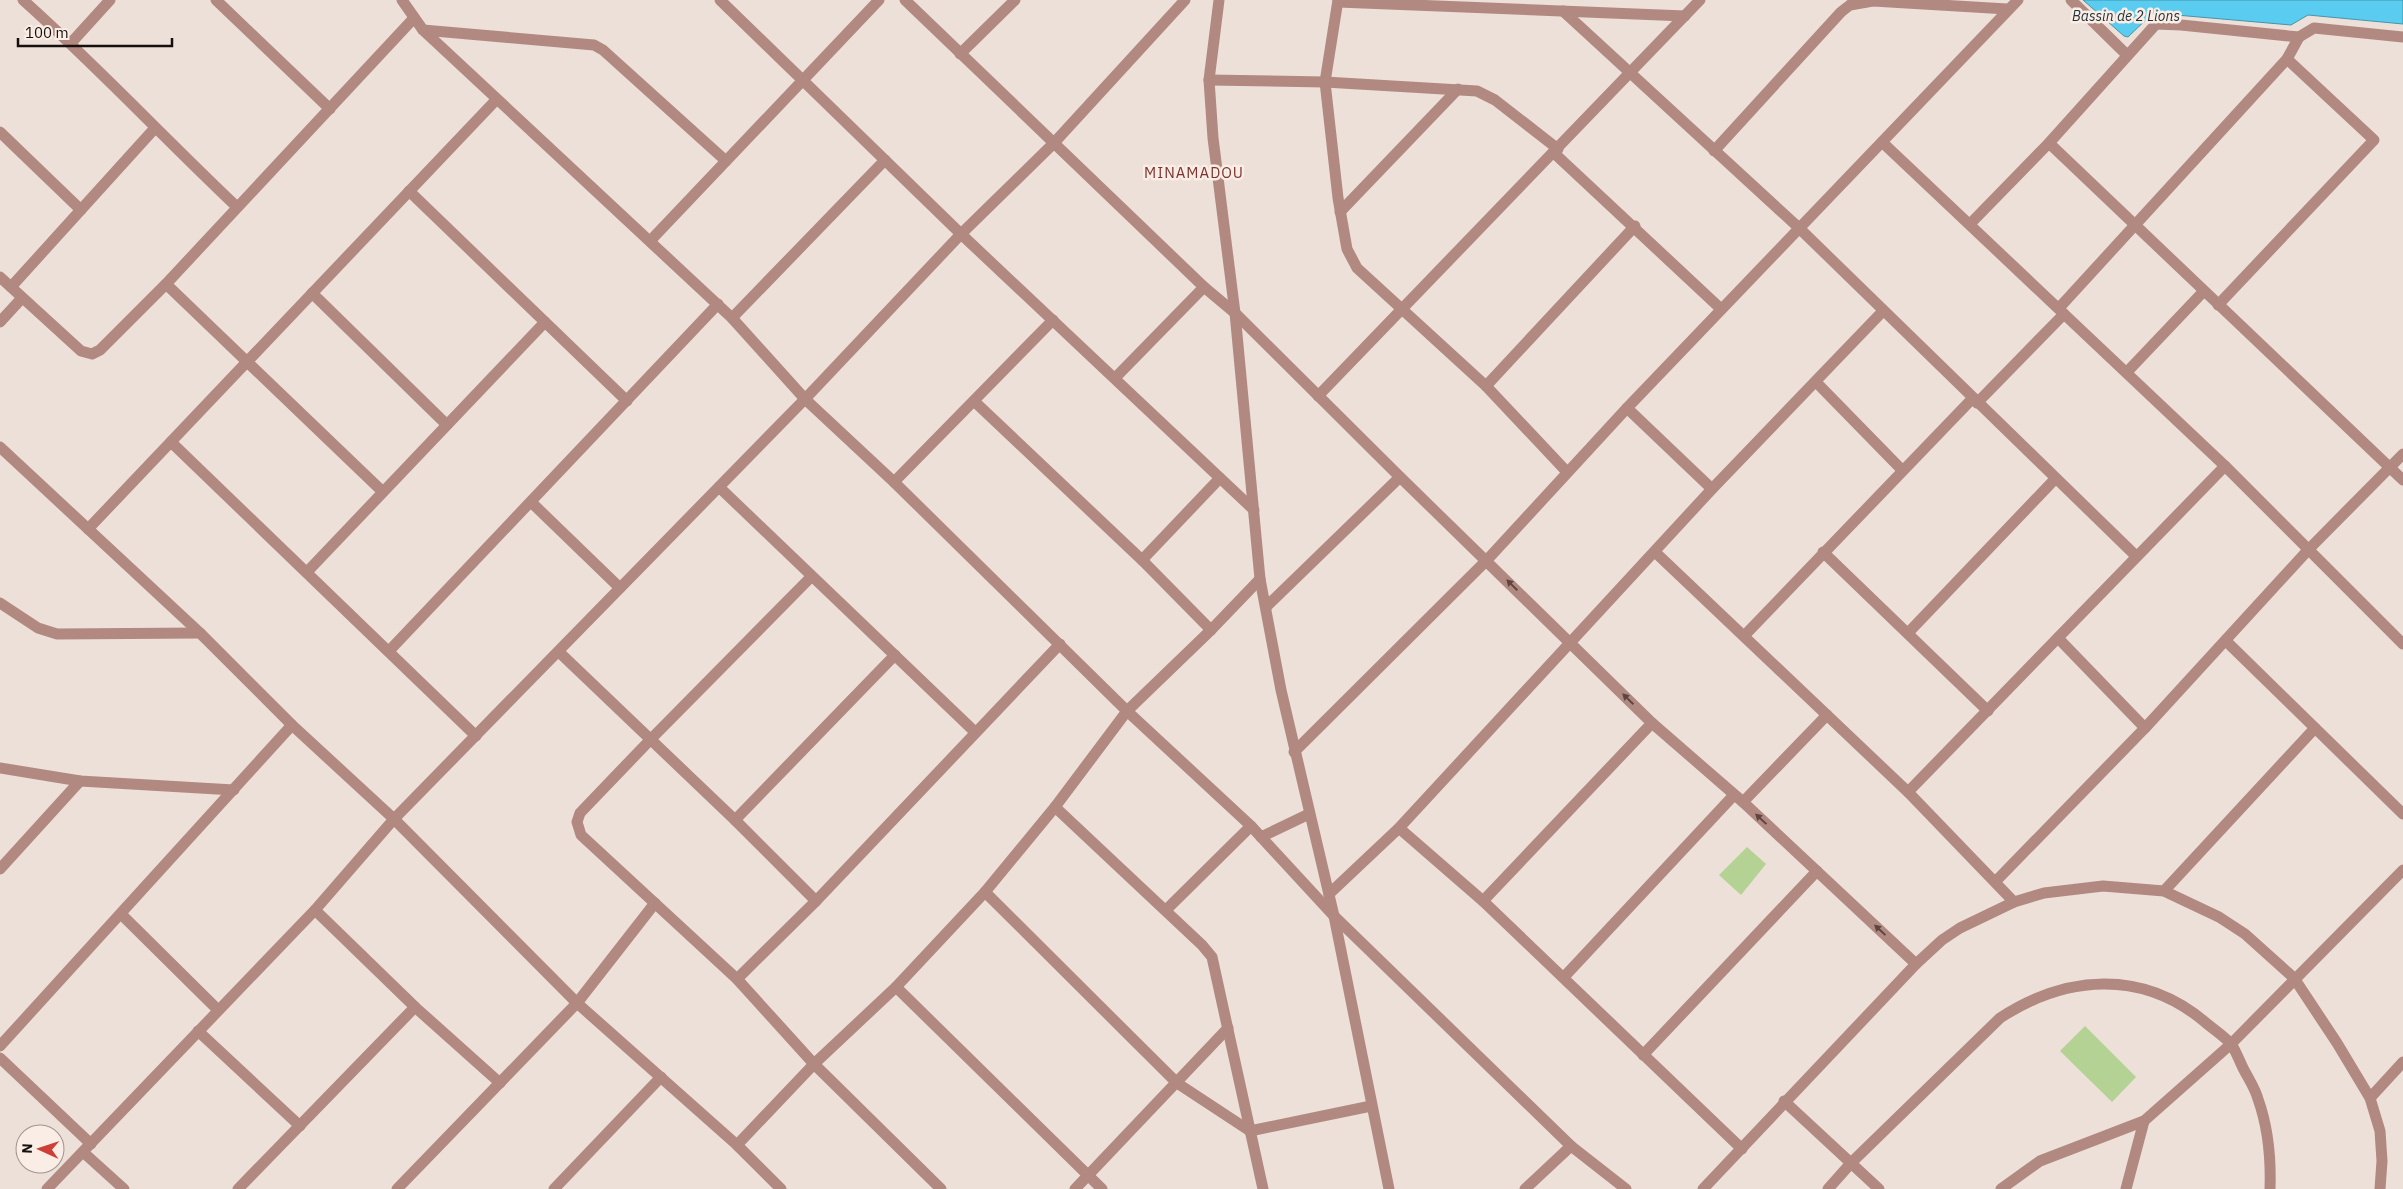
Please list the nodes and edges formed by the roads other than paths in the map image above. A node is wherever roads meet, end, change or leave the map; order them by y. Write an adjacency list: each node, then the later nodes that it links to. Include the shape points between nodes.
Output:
1 (23, 0): 23 (street)
2 (110, 0): 23 (street)
3 (216, 0): 33 (street)
4 (402, 0): 19 (street)
5 (720, 0): 28 (street)
6 (879, 0): 28 (street)
7 (905, 0): 24 (street)
8 (1014, 0): 24 (street)
9 (1219, 0): 29 (street)
10 (1700, 0): 18 (street)
11 (2018, 0): 16 (street)
12 (2071, 0): 25 (street)
13 (1338, 1): 15 (street); 30 (street)
14 (1182, 2): 38 (street)
15 (1498, 4): 17 (street)
16 (2007, 10): 36 (street); 40 (street, via 1873,1 1850,4)
17 (1563, 11): 18 (street); 27 (street)
18 (1684, 16): 27 (street)
19 (414, 18): 20 (street); 33 (street)
20 (423, 30): 32 (street); 42 (street, via 594,45)
21 (2300, 37): 22 (street, via 2314,28); 25 (street, via 2156,24); 26 (street)
22 (2403, 37)
23 (71, 42): 34 (street)
24 (960, 54): 38 (street)
25 (2126, 55): 37 (street)
26 (2287, 59): 48 (street); 61 (street, via 2374,140)
27 (1631, 73): 39 (street); 40 (street)
28 (803, 79): 41 (street); 42 (street)
29 (1209, 80): 30 (street); 66 (street)
30 (1325, 82): 31 (street); 46 (street)
31 (1458, 88): 39 (street, via 1477,91 1495,100); 46 (street)
32 (496, 100): 43 (street); 52 (street)
33 (330, 109): 44 (street)
34 (155, 128): 44 (street); 45 (street)
35 (0, 132): 45 (street)
36 (1882, 142): 47 (street); 50 (street)
37 (2049, 143): 47 (street); 48 (street)
38 (1053, 144): 51 (street); 56 (street)
39 (1556, 151): 49 (street); 62 (street)
40 (1714, 152): 50 (street)
41 (885, 160): 51 (street); 67 (street)
42 (726, 161): 52 (street)
43 (409, 191): 58 (street); 70 (street)
44 (237, 207): 54 (street)
45 (81, 210): 55 (street)
46 (1340, 212): 62 (street, via 1351,259)
47 (1970, 224): 65 (street)
48 (2134, 225): 57 (street); 65 (street)
49 (1635, 226): 63 (street); 75 (street)
50 (1798, 227): 63 (street); 64 (street)
51 (961, 234): 68 (street); 77 (street)
52 (651, 240): 60 (street)
53 (0, 276): 55 (street)
54 (166, 284): 59 (street, via 100,350 92,354 81,351); 71 (street)
55 (11, 287): 59 (street)
56 (1204, 287): 66 (street); 73 (street)
57 (2203, 292): 61 (street); 72 (street)
58 (312, 293): 71 (street); 82 (street)
59 (22, 298): 69 (street)
60 (718, 304): 67 (street); 78 (street)
61 (2218, 305): 87 (street)
62 (1401, 309): 75 (street); 76 (street)
63 (1721, 309): 81 (street)
64 (1883, 311): 74 (street); 79 (street)
65 (2062, 311): 72 (street); 79 (street)
66 (1235, 313): 76 (street); 99 (street)
67 (732, 318): 77 (street)
68 (1053, 320): 73 (street); 80 (street)
69 (0, 322)
70 (545, 322): 78 (street); 82 (street)
71 (247, 361): 83 (street); 97 (street)
72 (2127, 372): 86 (street)
73 (1116, 377): 91 (street)
74 (1816, 382): 88 (street); 96 (street)
75 (1486, 386): 89 (street)
76 (1318, 396): 90 (street)
77 (805, 399): 94 (street); 95 (street)
78 (628, 401): 98 (street)
79 (1975, 401): 88 (street); 92 (street)
80 (975, 402): 94 (street); 105 (street)
81 (1627, 408): 89 (street); 96 (street)
82 (447, 425): 97 (street)
83 (171, 442): 100 (street); 107 (street)
84 (0, 447): 100 (street)
85 (2403, 454): 87 (street)
86 (2225, 466): 101 (street); 104 (street)
87 (2390, 468): 93 (street); 101 (street)
88 (1902, 470): 103 (street)
89 (1567, 472): 106 (street)
90 (1400, 477): 106 (street); 112 (street)
91 (1220, 478): 99 (street); 105 (street)
92 (2055, 479): 104 (street); 115 (street)
93 (2403, 480)
94 (894, 482): 120 (street)
95 (719, 487): 108 (street); 110 (street)
96 (1712, 489): 102 (street)
97 (383, 492): 107 (street)
98 (531, 502): 110 (street); 122 (street)
99 (1254, 510): 109 (street)
100 (88, 530): 114 (street)
101 (2309, 549): 118 (street); 121 (street)
102 (1655, 552): 116 (street); 119 (street)
103 (1823, 552): 115 (street); 116 (street)
104 (2136, 556): 117 (street)
105 (1142, 560): 113 (street)
106 (1487, 560): 119 (street, one-way to 106); 135 (street)
107 (308, 572): 122 (street)
108 (811, 577): 124 (street); 134 (street)
109 (1260, 579): 112 (street); 113 (street)
110 (620, 588): 123 (street)
111 (0, 603): 114 (street, via 38,628 56,634)
112 (1266, 607): 135 (street)
113 (1211, 630): 125 (street)
114 (200, 633): 129 (street)
115 (1908, 633): 126 (street)
116 (1744, 636): 127 (street)
117 (2058, 638): 126 (street); 130 (street)
118 (2226, 641): 130 (street); 131 (street)
119 (1569, 642): 128 (street, one-way to 119); 147 (street)
120 (1060, 644): 125 (street); 132 (street)
121 (2403, 644)
122 (389, 651): 133 (street)
123 (558, 652): 133 (street); 134 (street)
124 (895, 655): 132 (street); 145 (street)
125 (1127, 711): 141 (street); 146 (street)
126 (1988, 711): 139 (street)
127 (1827, 715): 139 (street); 140 (street)
128 (1652, 723): 140 (street); 157 (street)
129 (292, 725): 138 (street); 144 (street)
130 (2145, 728): 152 (street)
131 (2315, 728): 143 (street); 153 (street)
132 (974, 732): 156 (street)
133 (476, 736): 144 (street)
134 (651, 739): 145 (street); 159 (street, via 580,813 577,822 581,835)
135 (1294, 752): 142 (street)
136 (0, 768): 137 (street)
137 (80, 781): 138 (street); 149 (street)
138 (234, 790): 162 (street)
139 (1908, 792): 152 (street)
140 (1739, 799): 150 (street, one-way to 140); 165 (street)
141 (1055, 807): 154 (street); 161 (street)
142 (1310, 814): 148 (street); 155 (street)
143 (2403, 814)
144 (394, 819): 160 (street); 169 (street)
145 (736, 820): 156 (street)
146 (1251, 826): 148 (street); 161 (street)
147 (1399, 828): 155 (street); 157 (street)
148 (1261, 837): 163 (street)
149 (0, 869)
150 (1817, 870): 164 (street, one-way to 150); 176 (street)
151 (2403, 870): 166 (street)
152 (1996, 881): 158 (street)
153 (2164, 891): 158 (street, via 2103,886 2044,893); 166 (street, via 2219,917 2245,934)
154 (985, 892): 168 (street); 182 (street)
155 (1329, 894): 163 (street)
156 (816, 901): 167 (street)
157 (1483, 901): 165 (street)
158 (2014, 902): 164 (street, via 1960,928)
159 (655, 903): 167 (street); 169 (street)
160 (315, 910): 170 (street); 171 (street)
161 (1166, 910): 172 (street, via 1212,957)
162 (122, 914): 171 (street); 175 (street)
163 (1334, 916): 185 (street); 190 (street)
164 (1916, 964): 184 (street)
165 (1564, 977): 176 (street)
166 (2294, 978): 174 (street); 183 (street)
167 (737, 979): 179 (street)
168 (896, 986): 179 (street); 194 (street)
169 (577, 1003): 180 (street); 181 (street)
170 (415, 1007): 181 (street); 187 (street)
171 (218, 1010): 173 (street)
172 (1228, 1028): 182 (street); 188 (street)
173 (198, 1031): 187 (street); 191 (street)
174 (2230, 1044): 186 (street); 193 (street, via 2190,1009 2125,985 2084,984 2044,994 2000,1018); 213 (street, via 2258,1098 2270,1163)
175 (0, 1046)
176 (1643, 1056): 192 (street)
177 (0, 1058): 191 (street)
178 (2403, 1062): 183 (street)
179 (814, 1064): 189 (street); 201 (street)
180 (661, 1077): 189 (street); 199 (street)
181 (500, 1083): 198 (street)
182 (1177, 1083): 188 (street); 194 (street)
183 (2370, 1098): 214 (street, via 2380,1131)
184 (1784, 1101): 192 (street); 193 (street)
185 (1371, 1106): 188 (street); 205 (street)
186 (2144, 1121): 211 (street, via 2040,1161); 212 (street)
187 (300, 1126): 197 (street)
188 (1250, 1131): 204 (street)
189 (737, 1145): 200 (street)
190 (1571, 1146): 206 (street); 207 (street)
191 (87, 1148): 195 (street); 196 (street)
192 (1742, 1149): 208 (street)
193 (1852, 1162): 209 (street); 210 (street)
194 (1088, 1176): 202 (street); 203 (street)
195 (47, 1189)
196 (124, 1189)
197 (238, 1189)
198 (397, 1189)
199 (554, 1189)
200 (781, 1189)
201 (941, 1189)
202 (1075, 1189)
203 (1102, 1189)
204 (1263, 1189)
205 (1389, 1189)
206 (1525, 1189)
207 (1626, 1189)
208 (1703, 1189)
209 (1828, 1189)
210 (1879, 1189)
211 (2001, 1189)
212 (2126, 1189)
213 (2270, 1189)
214 (2380, 1189)

